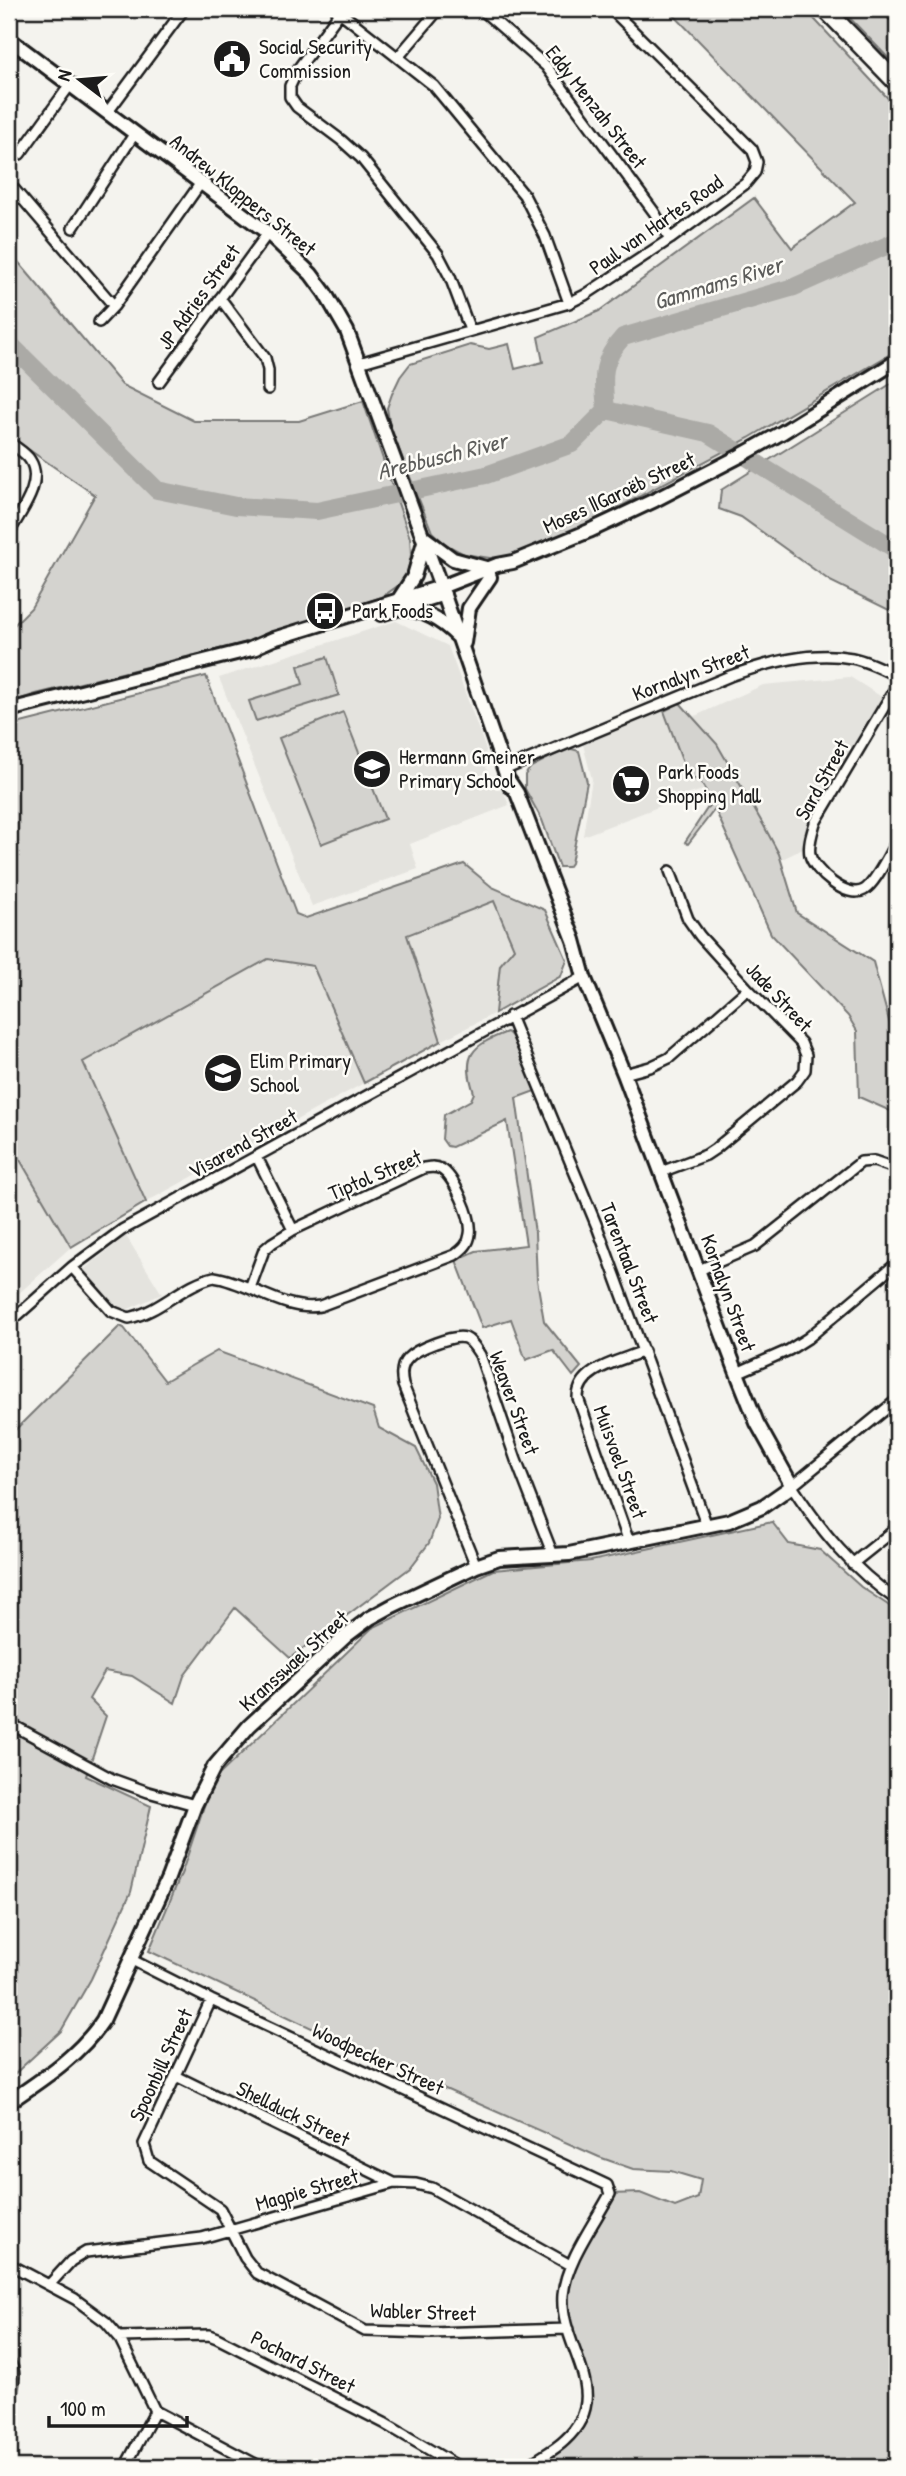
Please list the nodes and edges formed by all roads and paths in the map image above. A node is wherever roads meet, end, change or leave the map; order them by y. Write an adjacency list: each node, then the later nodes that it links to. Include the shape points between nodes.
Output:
1 (184, 9): 13 (street)
2 (439, 9): 10 (street)
3 (481, 9): 20 (street, Eddy Menzah Street, via 546,66)
4 (611, 9): 20 (street, Paul van Hartes Road, via 755,155 755,172 745,184)
5 (825, 9): 11 (highway)
6 (894, 9): 8 (highway)
7 (338, 11): 10 (street); 25 (street, via 298,69 290,97 361,159 425,237 450,277)
8 (897, 13)
9 (10, 41): 12 (street, Andrew Kloppers Street)
10 (399, 56): 22 (street, via 434,86 524,195 545,236)
11 (897, 83)
12 (70, 85): 13 (street, Andrew Kloppers Street); 15 (street)
13 (107, 113): 14 (street, Andrew Kloppers Street)
14 (135, 133): 16 (street, Andrew Kloppers Street); 18 (street)
15 (20, 154)
16 (200, 184): 19 (street, Andrew Kloppers Street); 23 (street)
17 (14, 189): 23 (street)
18 (73, 228)
19 (268, 233): 21 (street, JP Adries Street); 27 (street, Andrew Kloppers Street, via 325,293)
20 (670, 239): 22 (street, Paul van Hartes Road)
21 (220, 298): 28 (street, JP Adries Street); 29 (street, via 265,358)
22 (569, 303): 25 (street, Paul van Hartes Road)
23 (114, 306): 24 (street)
24 (99, 322)
25 (470, 330): 27 (street, Paul van Hartes Road)
26 (897, 361): 33 (street, Moses ǁGaroëb Street, via 740,456 655,500)
27 (359, 363): 32 (street, Andrew Kloppers Street)
28 (159, 382)
29 (268, 389)
30 (9, 442): 31 (street, via 29,459 35,478)
31 (9, 533)
32 (423, 539): 33 (street, via 453,559); 34 (street); 35 (street, via 414,576)
33 (489, 573): 34 (street, Moses ǁGaroëb Street); 36 (street, via 469,608)
34 (442, 591): 35 (street, Moses ǁGaroëb Street); 36 (street, Kornalyn Street)
35 (397, 604): 36 (street, via 446,625); 39 (street, Moses ǁGaroëb Street, via 275,646)
36 (461, 644): 40 (street, Kornalyn Street)
37 (897, 676): 40 (street, Kornalyn Street, via 852,658 769,663)
38 (897, 685): 41 (street, Sard Street, via 815,823 810,853 820,873 856,893 870,885)
39 (9, 710)
40 (507, 775): 43 (street, Kornalyn Street, via 570,929)
41 (897, 841)
42 (670, 871): 44 (street, Jade Street, via 688,919)
43 (584, 977): 45 (street, Visarend Street); 46 (street, Kornalyn Street)
44 (748, 989): 46 (street, via 668,1058); 49 (street, Jade Street, via 801,1043 805,1070 715,1149)
45 (510, 1016): 47 (street, Visarend Street); 56 (street, Tarentaal Street)
46 (624, 1074): 49 (street, Kornalyn Street)
47 (257, 1157): 50 (street); 52 (street, Visarend Street, via 122,1230)
48 (897, 1169): 53 (street, via 861,1161 755,1246)
49 (661, 1172): 53 (street, Kornalyn Street)
50 (293, 1230): 54 (street, Tiptol Street, via 264,1250); 54 (street, Tiptol Street, via 432,1167 444,1171 453,1182 471,1225 465,1247 455,1255 320,1306 307,1308)
51 (897, 1264): 57 (street, via 808,1338)
52 (72, 1267): 54 (street, Tiptol Street, via 111,1311 129,1318 214,1276); 55 (street, Visarend Street)
53 (699, 1270): 57 (street, Kornalyn Street)
54 (250, 1288)
55 (9, 1323)
56 (644, 1351): 60 (street, Tarentaal Street); 62 (street, Muisvoel Street, via 588,1374 578,1388)
57 (737, 1373): 59 (street, Kornalyn Street, via 757,1423)
58 (897, 1400): 59 (street)
59 (792, 1486): 60 (street, Kransswael Street, via 762,1507); 64 (street, Kornalyn Street, via 817,1525)
60 (706, 1525): 62 (street, Kransswael Street)
61 (897, 1528): 64 (street)
62 (629, 1542): 63 (street, Kransswael Street)
63 (553, 1555): 65 (street, Kransswael Street, via 499,1558); 65 (street, Weaver Street, via 480,1355 464,1337 453,1338 408,1357 401,1376)
64 (852, 1564): 66 (street, Kornalyn Street)
65 (476, 1566): 68 (street, Kransswael Street, via 392,1606 346,1636 249,1727 214,1767)
66 (897, 1600)
67 (9, 1723): 68 (street, via 121,1783)
68 (195, 1805): 69 (street, Kransswael Street)
69 (132, 1960): 70 (street, Woodpecker Street); 72 (street, Kransswael Street, via 93,2036)
70 (211, 2000): 71 (street, Spoonbill Street); 76 (street, Woodpecker Street, via 605,2183 610,2194)
71 (176, 2076): 73 (street, Shellduck Street); 74 (street, Spoonbill Street, via 144,2144 145,2152 149,2161 220,2209)
72 (9, 2102)
73 (394, 2183): 74 (street, Magpie Street); 76 (street, Magpie Street, via 432,2188)
74 (229, 2231): 77 (street, Magpie Street, via 86,2252); 78 (street, Wabler Street, via 257,2273 365,2331)
75 (9, 2264): 77 (street)
76 (570, 2265): 78 (street, via 563,2295)
77 (49, 2285): 79 (street, via 106,2322)
78 (568, 2329): 87 (street, via 588,2390 583,2415 564,2441)
79 (119, 2337): 82 (street); 86 (street, Pochard Street, via 217,2338 384,2423)
80 (9, 2362): 81 (street, via 15,2374)
81 (9, 2406)
82 (155, 2411): 83 (street); 84 (street)
83 (242, 2463): 85 (street)
84 (125, 2467)
85 (261, 2467)
86 (459, 2467)
87 (526, 2467)

